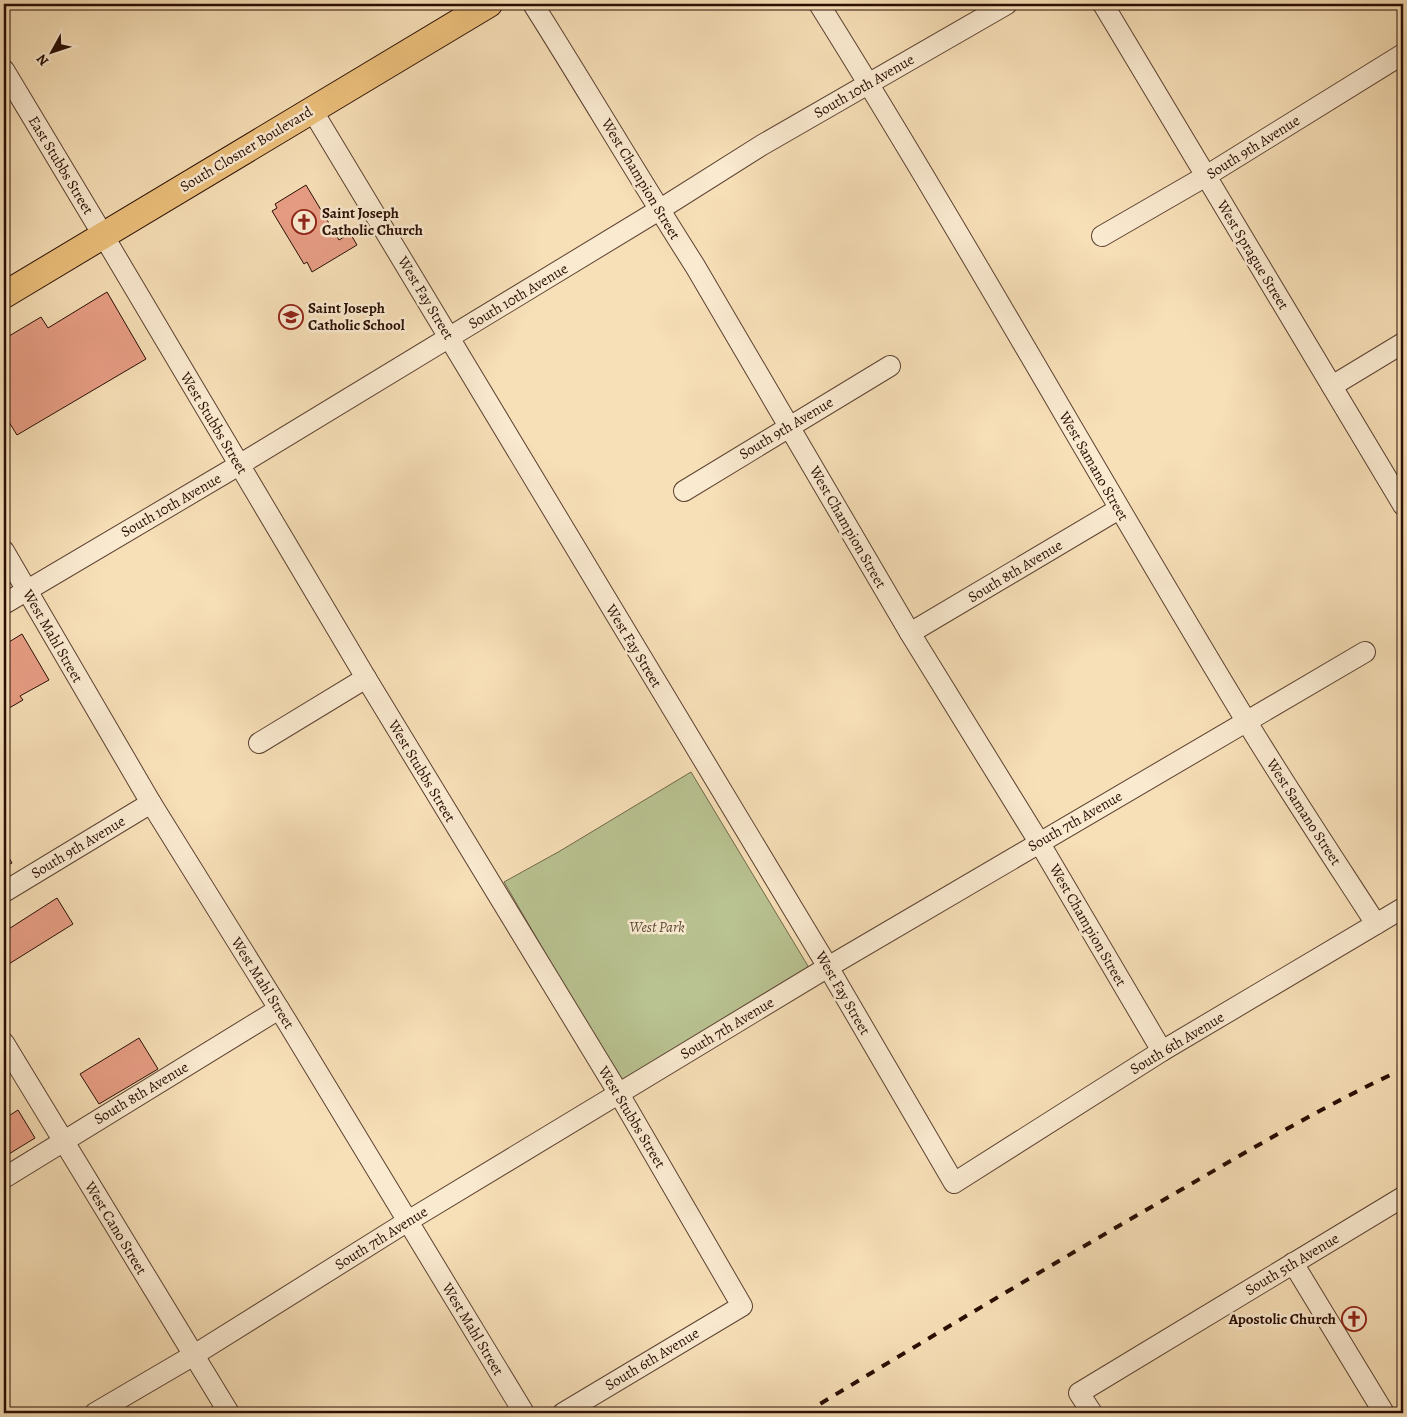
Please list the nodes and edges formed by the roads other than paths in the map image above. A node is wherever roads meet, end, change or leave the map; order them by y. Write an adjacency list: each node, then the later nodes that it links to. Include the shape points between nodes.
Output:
1 (489, 4): 9 (main road, South Closner Boulevard)
2 (533, 4): 11 (street, West Champion Street)
3 (820, 4): 8 (street, West Samano Street)
4 (1006, 4): 8 (street, South 10th Avenue)
5 (1104, 4): 10 (street, West Sprague Street)
6 (1403, 54): 10 (street, South 9th Avenue)
7 (4, 70): 12 (street, East Stubbs Street)
8 (869, 83): 11 (street, South 10th Avenue); 23 (street, West Samano Street)
9 (312, 110): 12 (main road, South Closner Boulevard); 15 (street, West Fay Street)
10 (1206, 176): 13 (street, South 9th Avenue); 18 (street, West Sprague Street)
11 (659, 210): 15 (street, South 10th Avenue); 19 (street, West Champion Street)
12 (103, 235): 14 (main road, South Closner Boulevard); 20 (street, West Stubbs Street)
13 (1102, 236)
14 (4, 295)
15 (450, 337): 20 (street, South 10th Avenue); 37 (street, West Fay Street)
16 (1403, 343): 18 (street)
17 (890, 366): 19 (street, South 9th Avenue)
18 (1332, 386): 22 (street, West Sprague Street)
19 (789, 426): 21 (street, South 9th Avenue); 27 (street, West Champion Street)
20 (239, 465): 25 (street, South 10th Avenue); 29 (street, West Stubbs Street)
21 (684, 491)
22 (1403, 505)
23 (1119, 509): 27 (street, South 8th Avenue); 30 (street, West Samano Street)
24 (4, 551): 25 (street, West Mahl Street)
25 (26, 590): 26 (street, South 10th Avenue); 32 (street, West Mahl Street)
26 (4, 604)
27 (910, 633): 33 (street, West Champion Street)
28 (1365, 652): 30 (street, South 7th Avenue)
29 (366, 678): 31 (street); 41 (street, West Stubbs Street)
30 (1246, 722): 33 (street, South 7th Avenue); 36 (street, West Samano Street)
31 (259, 742)
32 (152, 803): 34 (street, South 9th Avenue); 38 (street, West Mahl Street)
33 (1039, 842): 37 (street, South 7th Avenue); 40 (street, West Champion Street)
34 (4, 892)
35 (1403, 908): 36 (street, South 6th Avenue)
36 (1376, 924): 40 (street, South 6th Avenue)
37 (828, 967): 41 (street, South 7th Avenue); 44 (street, West Fay Street)
38 (279, 1010): 42 (street, South 8th Avenue); 46 (street, West Mahl Street)
39 (4, 1043): 42 (street, West Cano Street)
40 (1162, 1051): 44 (street, South 6th Avenue)
41 (619, 1094): 46 (street, South 7th Avenue); 48 (street, West Stubbs Street)
42 (63, 1141): 43 (street, South 8th Avenue); 49 (street, West Cano Street)
43 (4, 1178)
44 (954, 1183)
45 (1403, 1197): 47 (street, South 5th Avenue)
46 (408, 1221): 49 (street, South 7th Avenue); 52 (street, West Mahl Street)
47 (1293, 1263): 54 (street, South 5th Avenue, via 1079,1393); 55 (street)
48 (742, 1306): 53 (street, South 6th Avenue)
49 (194, 1355): 50 (street, South 7th Avenue); 51 (street, West Cano Street)
50 (95, 1413)
51 (229, 1413)
52 (524, 1413)
53 (563, 1413)
54 (1092, 1413)
55 (1384, 1413)

